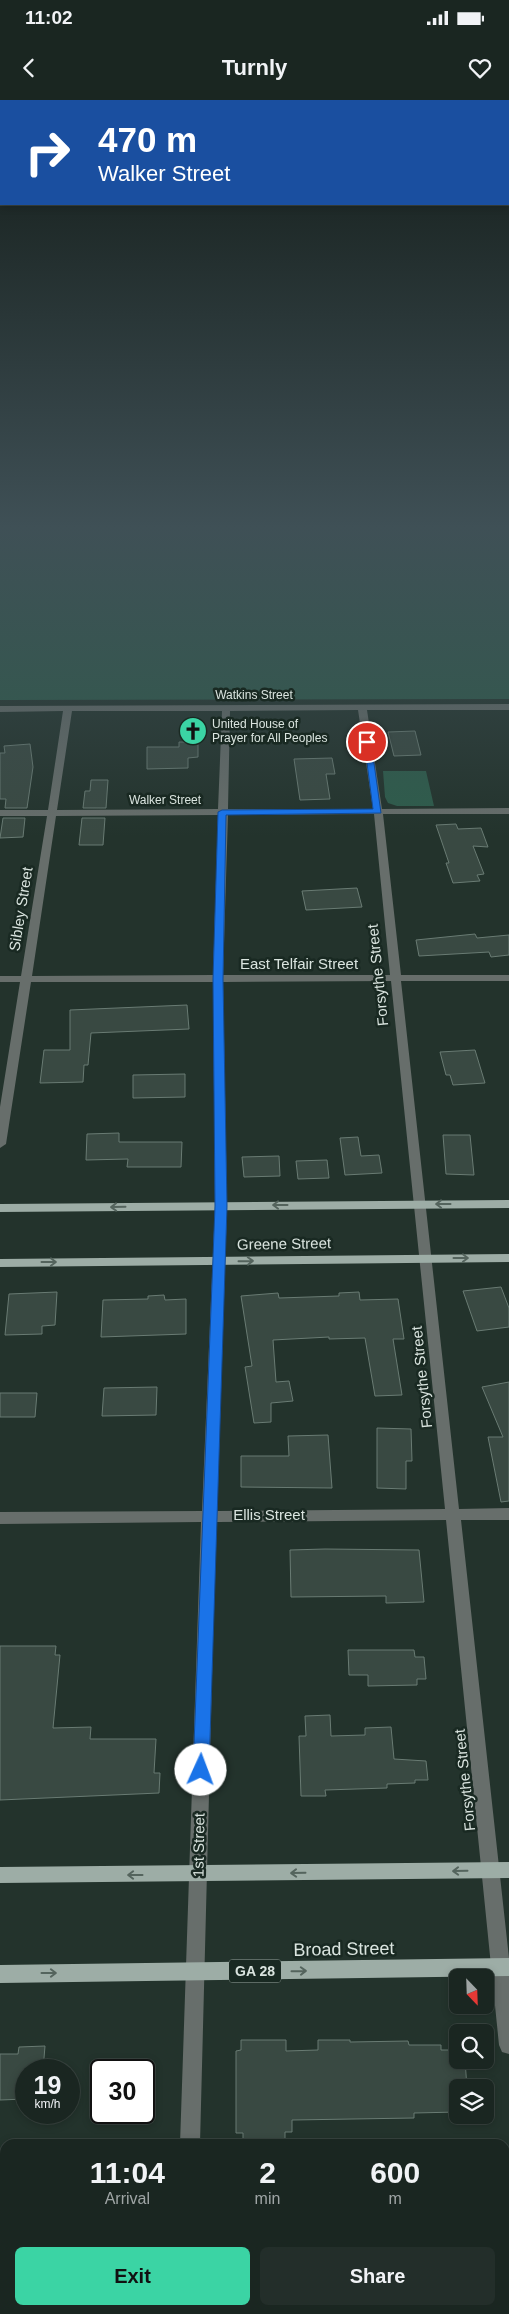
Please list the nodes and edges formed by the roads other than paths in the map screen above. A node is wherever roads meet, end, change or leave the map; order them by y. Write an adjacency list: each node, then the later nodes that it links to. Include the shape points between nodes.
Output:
1 (362, 707): 2 (street, Watkins Street); 4 (street, Watkins Street); 6 (street, Forsythe Street)
2 (509, 707)
3 (68, 708): 4 (street, Watkins Street); 5 (street, Watkins Street); 8 (street, Sibley Street)
4 (226, 708): 9 (street, 1st Street)
5 (0, 709)
6 (378, 811): 7 (street, Walker Street); 9 (street, Walker Street); 15 (street, Forsythe Street)
7 (509, 811)
8 (52, 812): 9 (street, Walker Street); 10 (street, Walker Street); 13 (street, Sibley Street)
9 (222, 812): 14 (street, 1st Street)
10 (0, 813)
11 (509, 978): 15 (street, East Telfair Street)
12 (0, 979): 13 (street, East Telfair Street)
13 (25, 979): 14 (street, East Telfair Street); 16 (street, Sibley Street)
14 (218, 979): 15 (street, East Telfair Street); 19 (street, 1st Street)
15 (394, 979): 18 (street, Forsythe Street)
16 (0, 1144)
17 (509, 1204): 18 (main road, one-way to 18)
18 (420, 1205): 19 (main road, one-way to 19); 22 (street, Forsythe Street)
19 (221, 1206): 20 (main road, one-way to 20); 23 (street, 1st Street)
20 (0, 1208)
21 (509, 1258): 22 (main road, Greene Street, one-way to 21)
22 (426, 1259): 23 (main road, Greene Street, one-way to 22); 25 (street, Forsythe Street)
23 (218, 1261): 24 (main road, Greene Street, one-way to 23); 27 (street, 1st Street)
24 (0, 1263)
25 (452, 1514): 26 (street, Ellis Street); 27 (street, Ellis Street); 29 (street, Forsythe Street)
26 (509, 1514)
27 (209, 1516): 28 (street, Ellis Street); 31 (street, 1st Street)
28 (0, 1518)
29 (491, 1870): 30 (main road); 31 (main road, one-way to 31); 33 (street, Forsythe Street)
30 (509, 1870)
31 (198, 1874): 32 (main road, one-way to 32); 34 (street, 1st Street)
32 (0, 1876)
33 (505, 1967): 34 (main road, Broad Street / GA 28, one-way to 33); 36 (street, Forsythe Street)
34 (195, 1972): 35 (main road, Broad Street / GA 28, one-way to 34); 37 (street, 1st Street)
35 (0, 1974)
36 (509, 2045)
37 (190, 2139)

